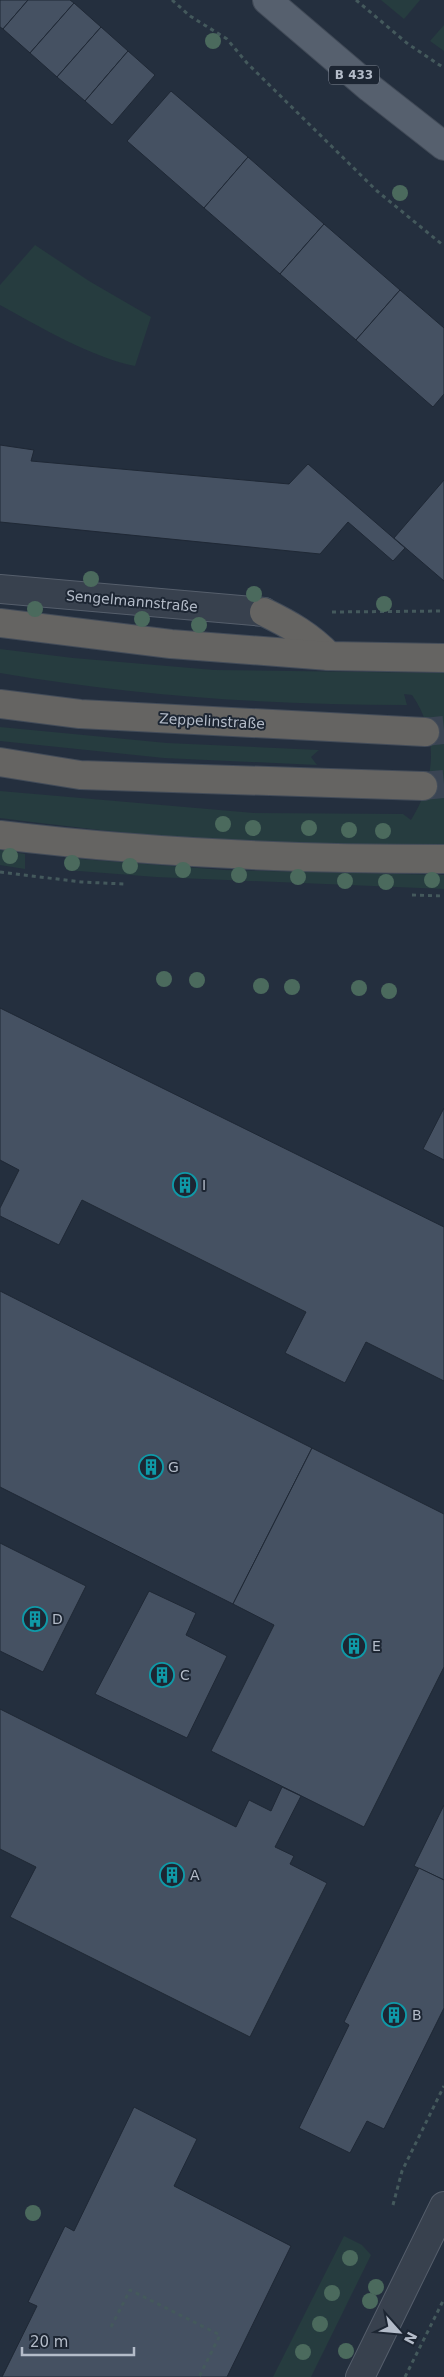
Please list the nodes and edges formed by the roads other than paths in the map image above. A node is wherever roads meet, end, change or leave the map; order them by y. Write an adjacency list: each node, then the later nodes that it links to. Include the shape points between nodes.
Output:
1 (267, 0): 2 (main road, B 433)
2 (444, 146)
3 (0, 590): 4 (street, Sengelmannstraße)
4 (264, 612): 6 (highway, via 314,641)
5 (0, 623): 6 (highway, via 172,644)
6 (329, 656): 7 (highway)
7 (444, 658)
8 (0, 704): 9 (highway, Zeppelinstraße, via 80,714)
9 (425, 732)
10 (0, 762): 11 (highway, via 80,775)
11 (423, 786)
12 (0, 835): 13 (highway, via 119,848 324,859)
13 (444, 859)
14 (444, 2206): 15 (street)
15 (360, 2377)

